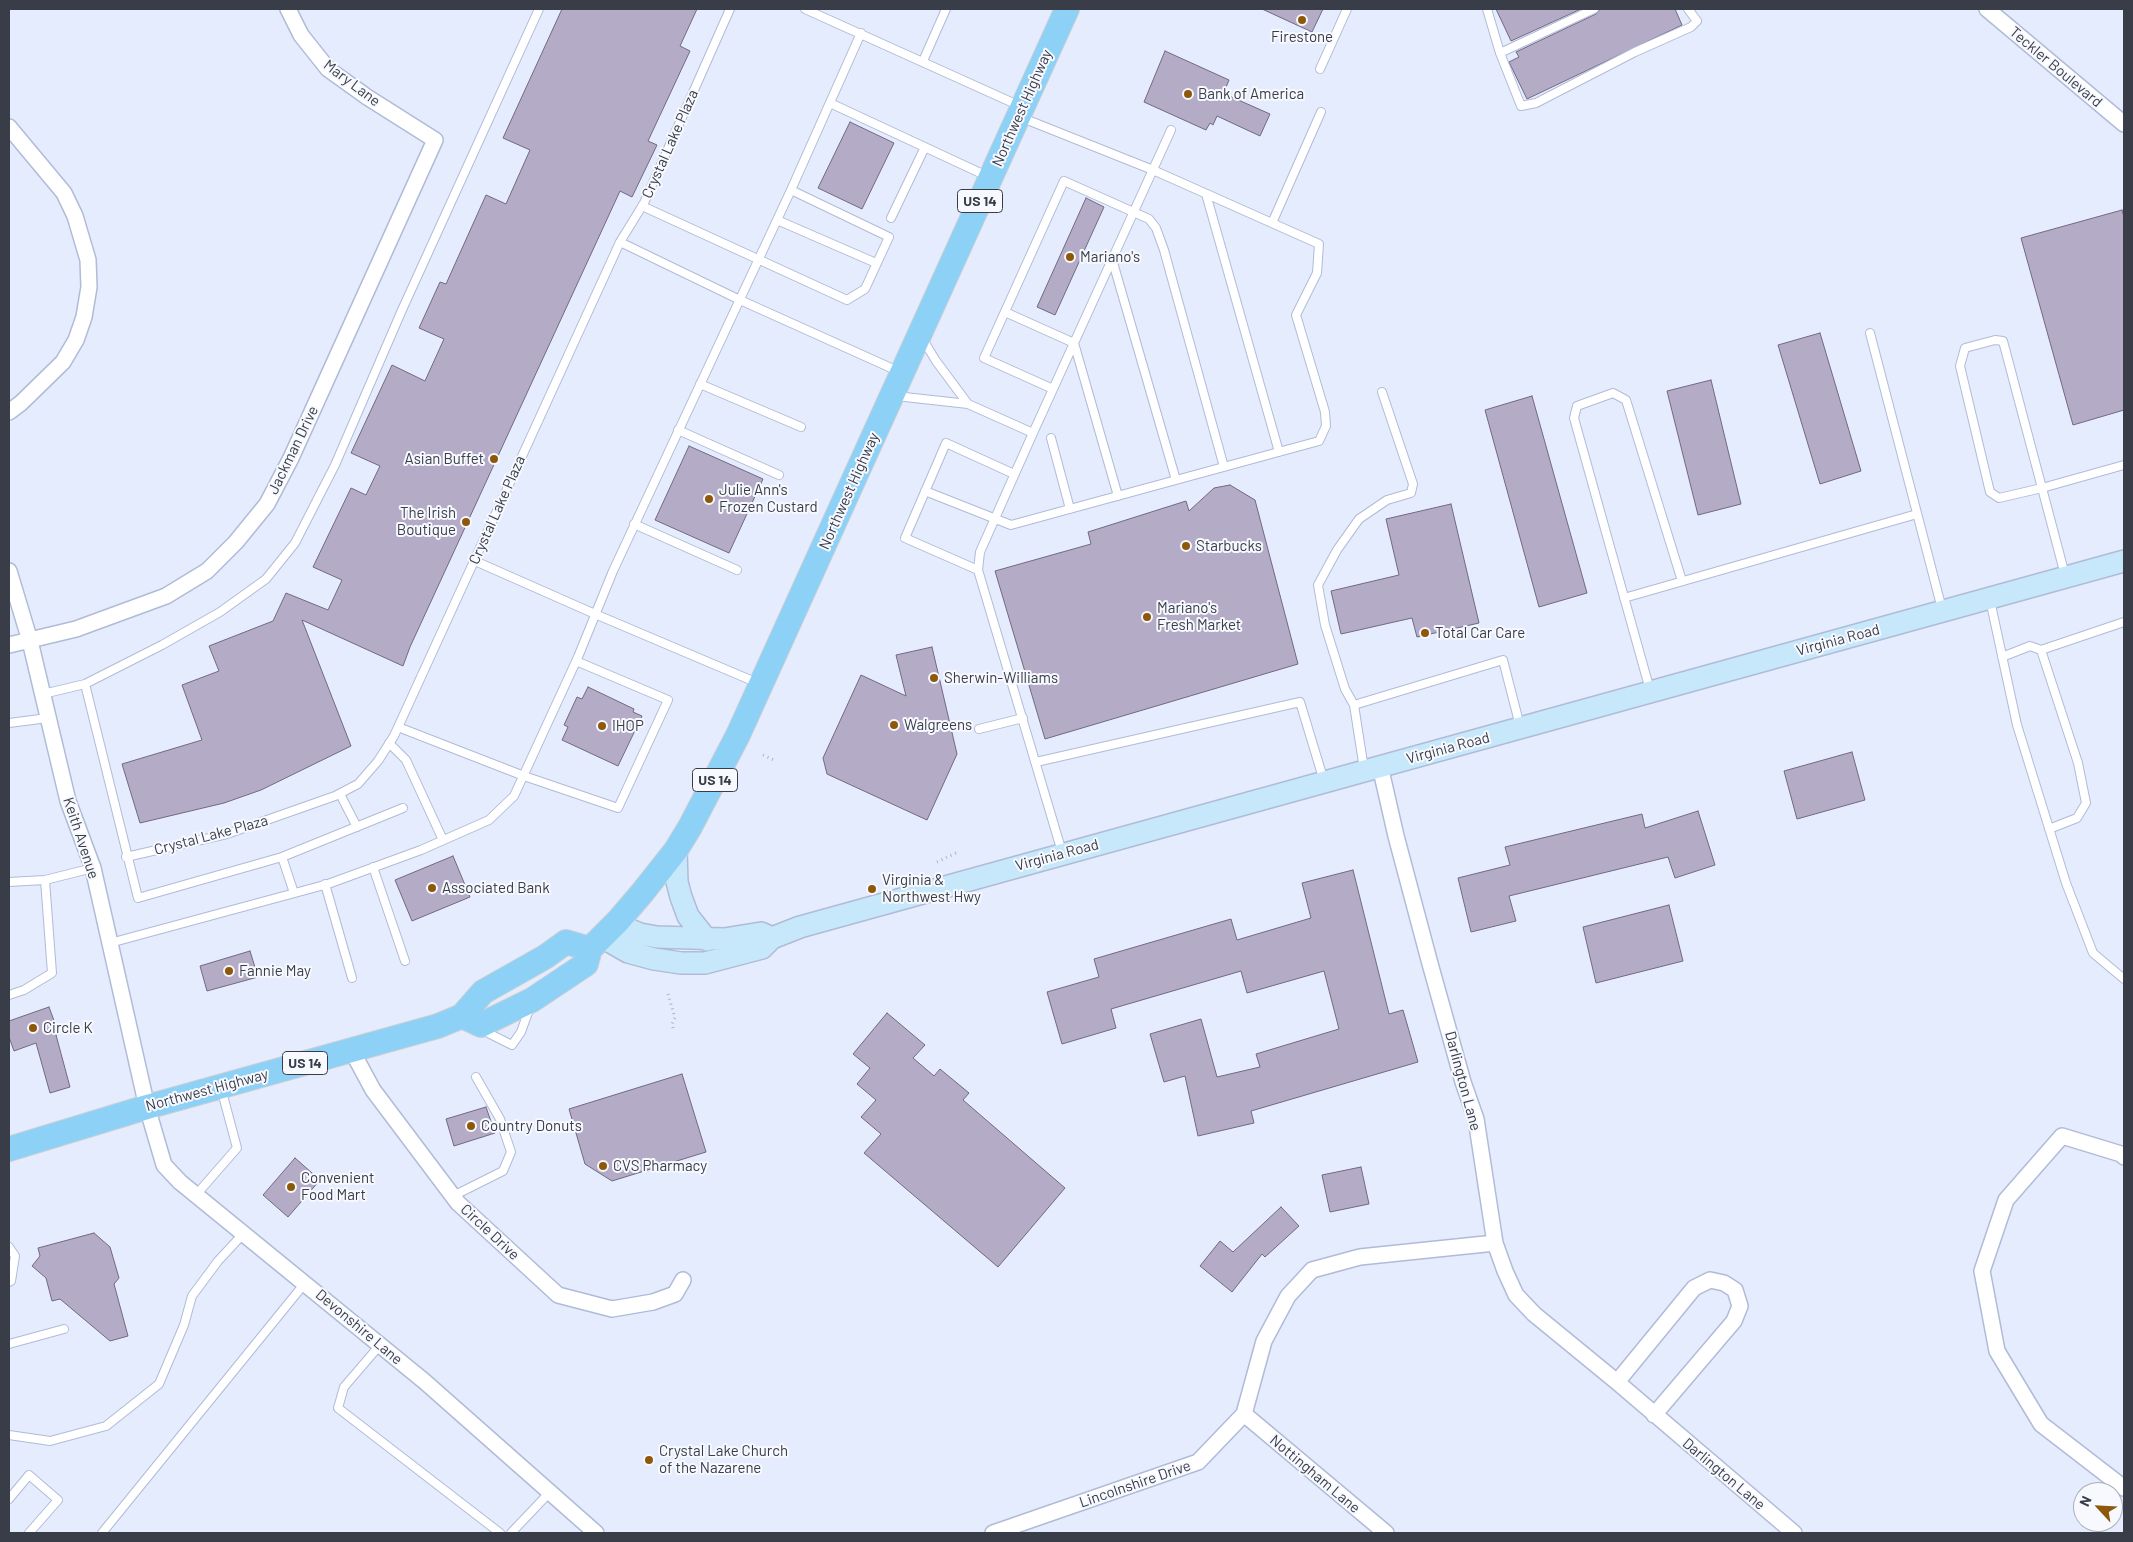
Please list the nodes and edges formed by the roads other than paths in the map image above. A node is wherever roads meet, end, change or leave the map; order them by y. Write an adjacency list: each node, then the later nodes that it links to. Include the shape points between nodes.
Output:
1 (288, 9): 22 (street, Mary Lane, via 301,35 328,69)
2 (539, 9): 83 (lane, via 335,465 294,543 266,579 220,612)
3 (730, 9): 28 (lane, Crystal Lake Plaza)
4 (805, 9): 12 (lane)
5 (946, 9): 14 (lane)
6 (1067, 9): 17 (main road, Northwest Highway / US 14)
7 (1347, 9): 15 (lane)
8 (1487, 9): 13 (lane)
9 (1594, 9): 13 (lane)
10 (1688, 9): 13 (lane, via 1698,21 1691,27 1536,103 1521,106)
11 (1988, 9): 19 (street, Teckler Boulevard)
12 (861, 33): 14 (lane); 16 (lane)
13 (1500, 54)
14 (923, 61): 17 (lane)
15 (1320, 69)
16 (830, 103): 23 (lane); 26 (lane)
17 (1020, 111): 24 (lane); 25 (main road, Northwest Highway / US 14)
18 (1321, 112): 32 (lane)
19 (2124, 124)
20 (9, 127): 48 (street, via 64,192 88,260 89,287 76,340 62,362)
21 (1171, 130): 24 (lane)
22 (436, 140): 78 (street, Jackman Drive, via 291,458 267,504 242,535 206,571 166,596 76,629)
23 (925, 147): 25 (lane); 30 (lane)
24 (1153, 170): 27 (lane); 29 (lane)
25 (990, 177): 40 (main road, Northwest Highway / US 14)
26 (791, 190): 31 (lane); 36 (lane, via 889,237)
27 (1206, 194): 32 (lane); 53 (lane)
28 (642, 206): 33 (lane, Crystal Lake Plaza); 35 (lane)
29 (1133, 212): 34 (lane); 38 (lane, via 1064,181); 55 (lane, via 1149,219 1164,250)
30 (891, 218)
31 (777, 220): 35 (lane); 36 (lane)
32 (1272, 223): 53 (lane, via 1319,244 1316,273 1296,315 1326,412 1326,426 1318,441)
33 (620, 242): 37 (lane); 66 (lane, Crystal Lake Plaza)
34 (1112, 259): 41 (lane); 58 (lane)
35 (759, 260): 36 (lane, via 846,300 865,289); 37 (lane)
36 (876, 264)
37 (740, 300): 42 (lane); 43 (lane)
38 (1005, 312): 41 (lane); 44 (lane, via 984,358)
39 (1870, 333): 63 (lane)
40 (920, 334): 42 (main road, Northwest Highway / US 14); 47 (lane)
41 (1074, 343): 44 (lane); 61 (lane)
42 (902, 373): 46 (main road, Northwest Highway / US 14)
43 (700, 384): 49 (lane); 50 (lane)
44 (1053, 389): 51 (lane)
45 (1382, 392): 87 (lane, via 1413,484 1410,493 1387,500 1360,519 1337,550 1318,586 1325,624 1344,689)
46 (892, 395): 47 (lane); 84 (main road, Northwest Highway / US 14)
47 (968, 404): 51 (lane)
48 (9, 412)
49 (801, 427)
50 (678, 430): 57 (lane); 65 (lane)
51 (1032, 433): 56 (lane)
52 (1051, 438): 62 (lane)
53 (1279, 452): 55 (lane)
54 (2124, 465): 59 (lane)
55 (1224, 467): 58 (lane)
56 (1014, 474): 60 (lane, via 946,443); 64 (lane)
57 (779, 475)
58 (1176, 480): 61 (lane)
59 (2042, 488): 59 (lane, via 1999,498 1990,492 1960,366 1965,348 2003,341); 71 (lane)
60 (925, 491): 64 (lane); 69 (lane, via 905,538)
61 (1118, 496): 62 (lane)
62 (1070, 509): 64 (lane, via 1011,526)
63 (1917, 514): 72 (lane); 75 (lane)
64 (993, 520): 69 (lane, via 980,552)
65 (634, 524): 68 (lane); 76 (lane)
66 (475, 560): 76 (lane); 91 (lane, Crystal Lake Plaza)
67 (2124, 561): 71 (street, Virginia Road)
68 (737, 570)
69 (978, 570): 89 (lane)
70 (9, 571): 78 (street, Keith Avenue)
71 (2066, 577): 74 (street, Virginia Road)
72 (1682, 581): 73 (lane); 73 (lane, via 1626,400 1613,393 1577,406 1574,418)
73 (1624, 598): 85 (lane)
74 (1990, 598): 75 (street, Virginia Road); 81 (lane)
75 (1943, 611): 85 (street, Virginia Road)
76 (595, 614): 82 (lane); 84 (lane)
77 (2124, 622): 80 (lane)
78 (30, 641): 79 (street, Jackman Drive); 86 (street, Keith Avenue)
79 (9, 645)
80 (2041, 650): 81 (lane, via 2030,646); 102 (lane, via 2078,762 2086,803 2077,818)
81 (2002, 657): 102 (lane, via 2017,725)
82 (576, 662): 97 (lane); 97 (lane, via 668,700 618,808)
83 (85, 684): 86 (lane); 106 (lane)
84 (760, 684): 104 (main road, Northwest Highway / US 14, via 711,788)
85 (1650, 692): 92 (street, Virginia Road)
86 (42, 694): 88 (street, Keith Avenue)
87 (1354, 705): 92 (lane, via 1503,660); 96 (lane)
88 (48, 718): 90 (lane); 109 (street, Keith Avenue, via 68,801)
89 (1023, 718): 93 (lane); 95 (lane)
90 (9, 724)
91 (398, 727): 94 (lane, Crystal Lake Plaza); 97 (lane)
92 (1520, 728): 96 (street, Virginia Road)
93 (979, 729)
94 (389, 743): 99 (lane, Crystal Lake Plaza, via 358,784); 103 (lane, via 406,760)
95 (1036, 762): 98 (lane, via 1300,702); 105 (lane)
96 (1372, 768): 98 (street, Virginia Road); 133 (street, Darlington Lane, via 1396,836 1476,1119)
97 (524, 776): 103 (lane, via 514,796 489,820)
98 (1324, 782): 105 (street, Virginia Road)
99 (340, 794): 101 (lane); 106 (lane, Crystal Lake Plaza, via 227,834)
100 (403, 808): 101 (lane)
101 (357, 828): 107 (lane)
102 (2049, 830): 120 (lane, via 2094,953)
103 (443, 840): 108 (lane)
104 (676, 850): 114 (main road, Northwest Highway / US 14); 116 (street, via 681,897 688,916)
105 (1063, 854): 115 (street, Virginia Road, via 800,926)
106 (126, 857): 107 (lane, via 138,898)
107 (282, 857): 113 (lane)
108 (373, 867): 112 (lane); 118 (lane)
109 (93, 868): 110 (lane); 117 (street, Keith Avenue)
110 (45, 880): 111 (lane); 121 (lane, via 52,973)
111 (9, 882)
112 (325, 884): 113 (lane); 119 (lane)
113 (294, 893): 117 (lane)
114 (604, 936): 115 (street, Virginia Road, via 628,952 681,963 705,963 762,948); 116 (street, Virginia Road, via 628,929 640,934); 122 (main road, Northwest Highway / US 14, via 586,964); 123 (main road, Northwest Highway / US 14, via 566,942 483,992)
115 (772, 938): 116 (street, Virginia Road, via 761,933)
116 (708, 940)
117 (110, 943): 127 (street, Keith Avenue)
118 (405, 961)
119 (352, 978)
120 (2124, 979)
121 (9, 995)
122 (532, 1000): 123 (main road, Northwest Highway / US 14); 123 (lane, via 521,1032 512,1046)
123 (472, 1021): 124 (main road, Northwest Highway / US 14)
124 (352, 1051): 126 (main road, Northwest Highway / US 14); 131 (street, Circle Drive, via 373,1090)
125 (476, 1077): 131 (lane, via 500,1119 511,1152 503,1172)
126 (221, 1086): 127 (main road, Northwest Highway / US 14); 130 (lane, via 236,1148)
127 (146, 1107): 128 (main road, Northwest Highway / US 14); 130 (street, Devonshire Lane, via 164,1165)
128 (9, 1149)
129 (2124, 1157): 145 (street, via 2062,1136 2006,1200 1982,1272 1997,1351 2041,1424)
130 (196, 1195): 132 (street, Devonshire Lane)
131 (453, 1196): 135 (street, Circle Drive, via 558,1295 612,1309 653,1302 675,1294)
132 (244, 1233): 137 (street, Devonshire Lane); 144 (lane, via 192,1296 184,1325 159,1384 106,1426 50,1441)
133 (1495, 1243): 141 (street, Darlington Lane, via 1516,1295 1534,1314); 142 (street, Lincolnshire Drive, via 1360,1257 1312,1270 1288,1296 1264,1341)
134 (9, 1247): 136 (lane, via 15,1256)
135 (683, 1280)
136 (9, 1282)
137 (306, 1283): 140 (street, Devonshire Lane); 149 (lane)
138 (64, 1329): 139 (lane)
139 (9, 1344)
140 (380, 1345): 146 (street, Devonshire Lane); 150 (lane, via 344,1387 338,1408)
141 (1617, 1382): 143 (street, Darlington Lane); 143 (street, via 1694,1288 1710,1280 1735,1290 1740,1306 1734,1321)
142 (1244, 1414): 153 (street, Lincolnshire Drive, via 1198,1462); 154 (street, Nottingham Lane)
143 (1654, 1415): 155 (street, Darlington Lane)
144 (9, 1435)
145 (2124, 1488)
146 (550, 1492): 151 (lane); 152 (street, Devonshire Lane)
147 (9, 1499): 148 (lane, via 29,1476 58,1500)
148 (29, 1533)
149 (102, 1533)
150 (500, 1533)
151 (511, 1533)
152 (596, 1533)
153 (993, 1533)
154 (1386, 1533)
155 (1794, 1533)

